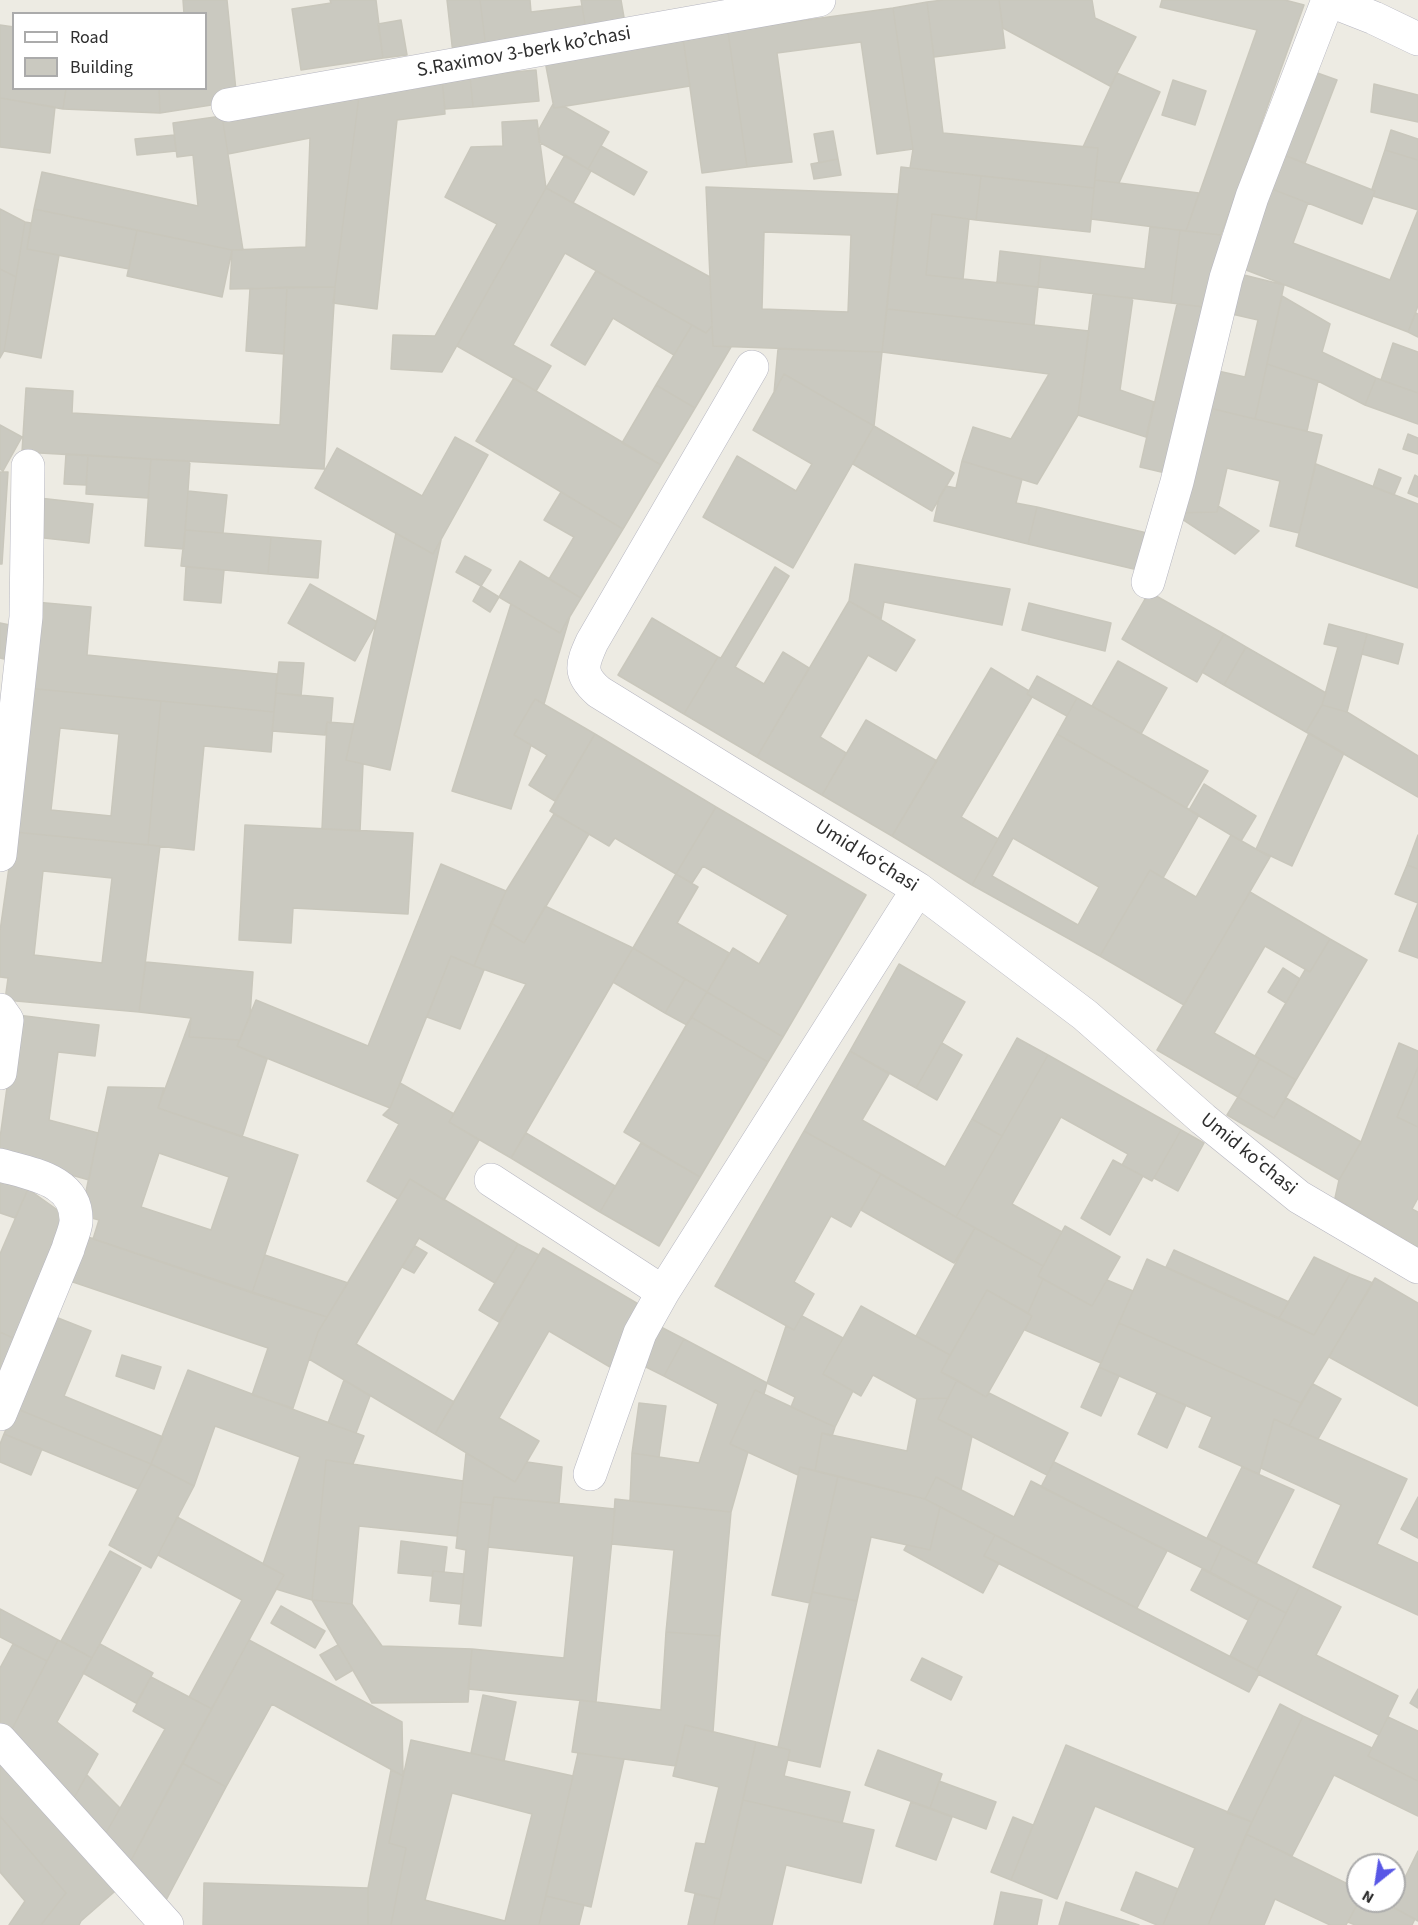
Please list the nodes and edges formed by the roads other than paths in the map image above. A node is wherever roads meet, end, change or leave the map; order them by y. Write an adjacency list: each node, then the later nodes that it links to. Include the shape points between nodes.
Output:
1 (819, 0): 4 (street, S.Raximov 3-berk koʼchasi)
2 (1328, 0): 3 (street); 7 (street, via 1252,197 1226,278 1177,482)
3 (1418, 39)
4 (228, 105)
5 (752, 367): 9 (street, Umid koʻchasi, via 592,642 583,673 599,692)
6 (28, 466): 8 (street, via 26,617)
7 (1148, 582)
8 (0, 855)
9 (918, 889): 14 (street, Umid koʻchasi, via 1085,1015 1299,1197); 15 (street)
10 (0, 1010): 11 (street, via 7,1020)
11 (0, 1073)
12 (0, 1165): 16 (street, via 62,1186 74,1202 76,1222)
13 (491, 1180): 15 (street)
14 (1418, 1267)
15 (663, 1292): 17 (street, via 640,1334)
16 (0, 1414)
17 (590, 1474)
18 (0, 1740): 19 (street)
19 (167, 1925)

